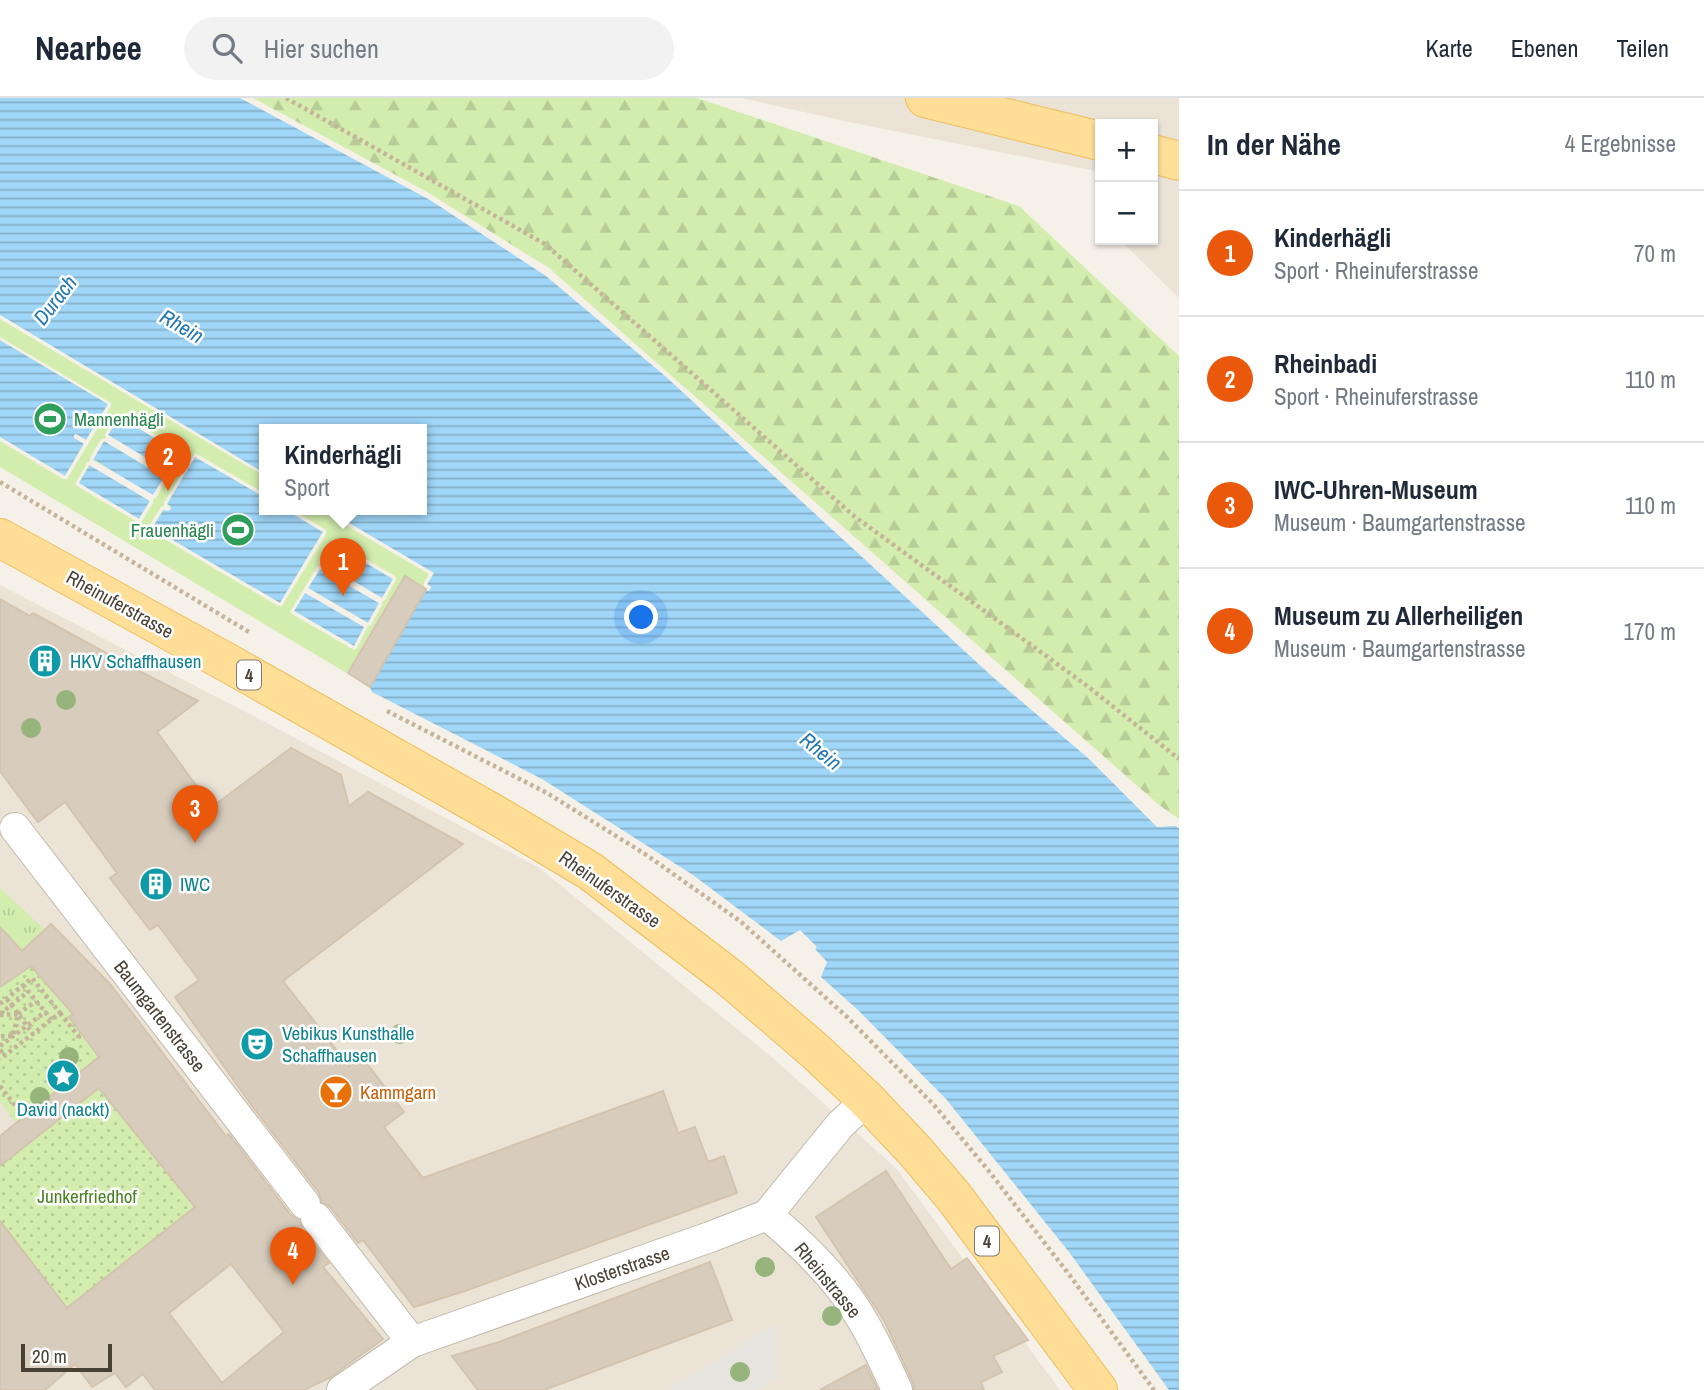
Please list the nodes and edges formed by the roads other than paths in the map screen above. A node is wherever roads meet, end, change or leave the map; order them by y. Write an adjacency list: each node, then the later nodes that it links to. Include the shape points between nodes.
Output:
1 (925, 98): 2 (main road)
2 (1095, 140)
3 (1158, 155): 4 (main road)
4 (1179, 161)
5 (0, 538): 7 (main road, Rheinuferstrasse / 4, via 590,871 730,978)
6 (15, 828): 9 (street, Baumgartenstrasse)
7 (867, 1100): 8 (street, via 840,1125); 12 (main road, Rheinuferstrasse / 4, via 954,1198)
8 (767, 1216): 9 (street, Klosterstrasse); 11 (street, Rheinstrasse, via 844,1294 878,1347)
9 (412, 1342): 10 (street, Klosterstrasse)
10 (342, 1390)
11 (897, 1390)
12 (1098, 1390)

